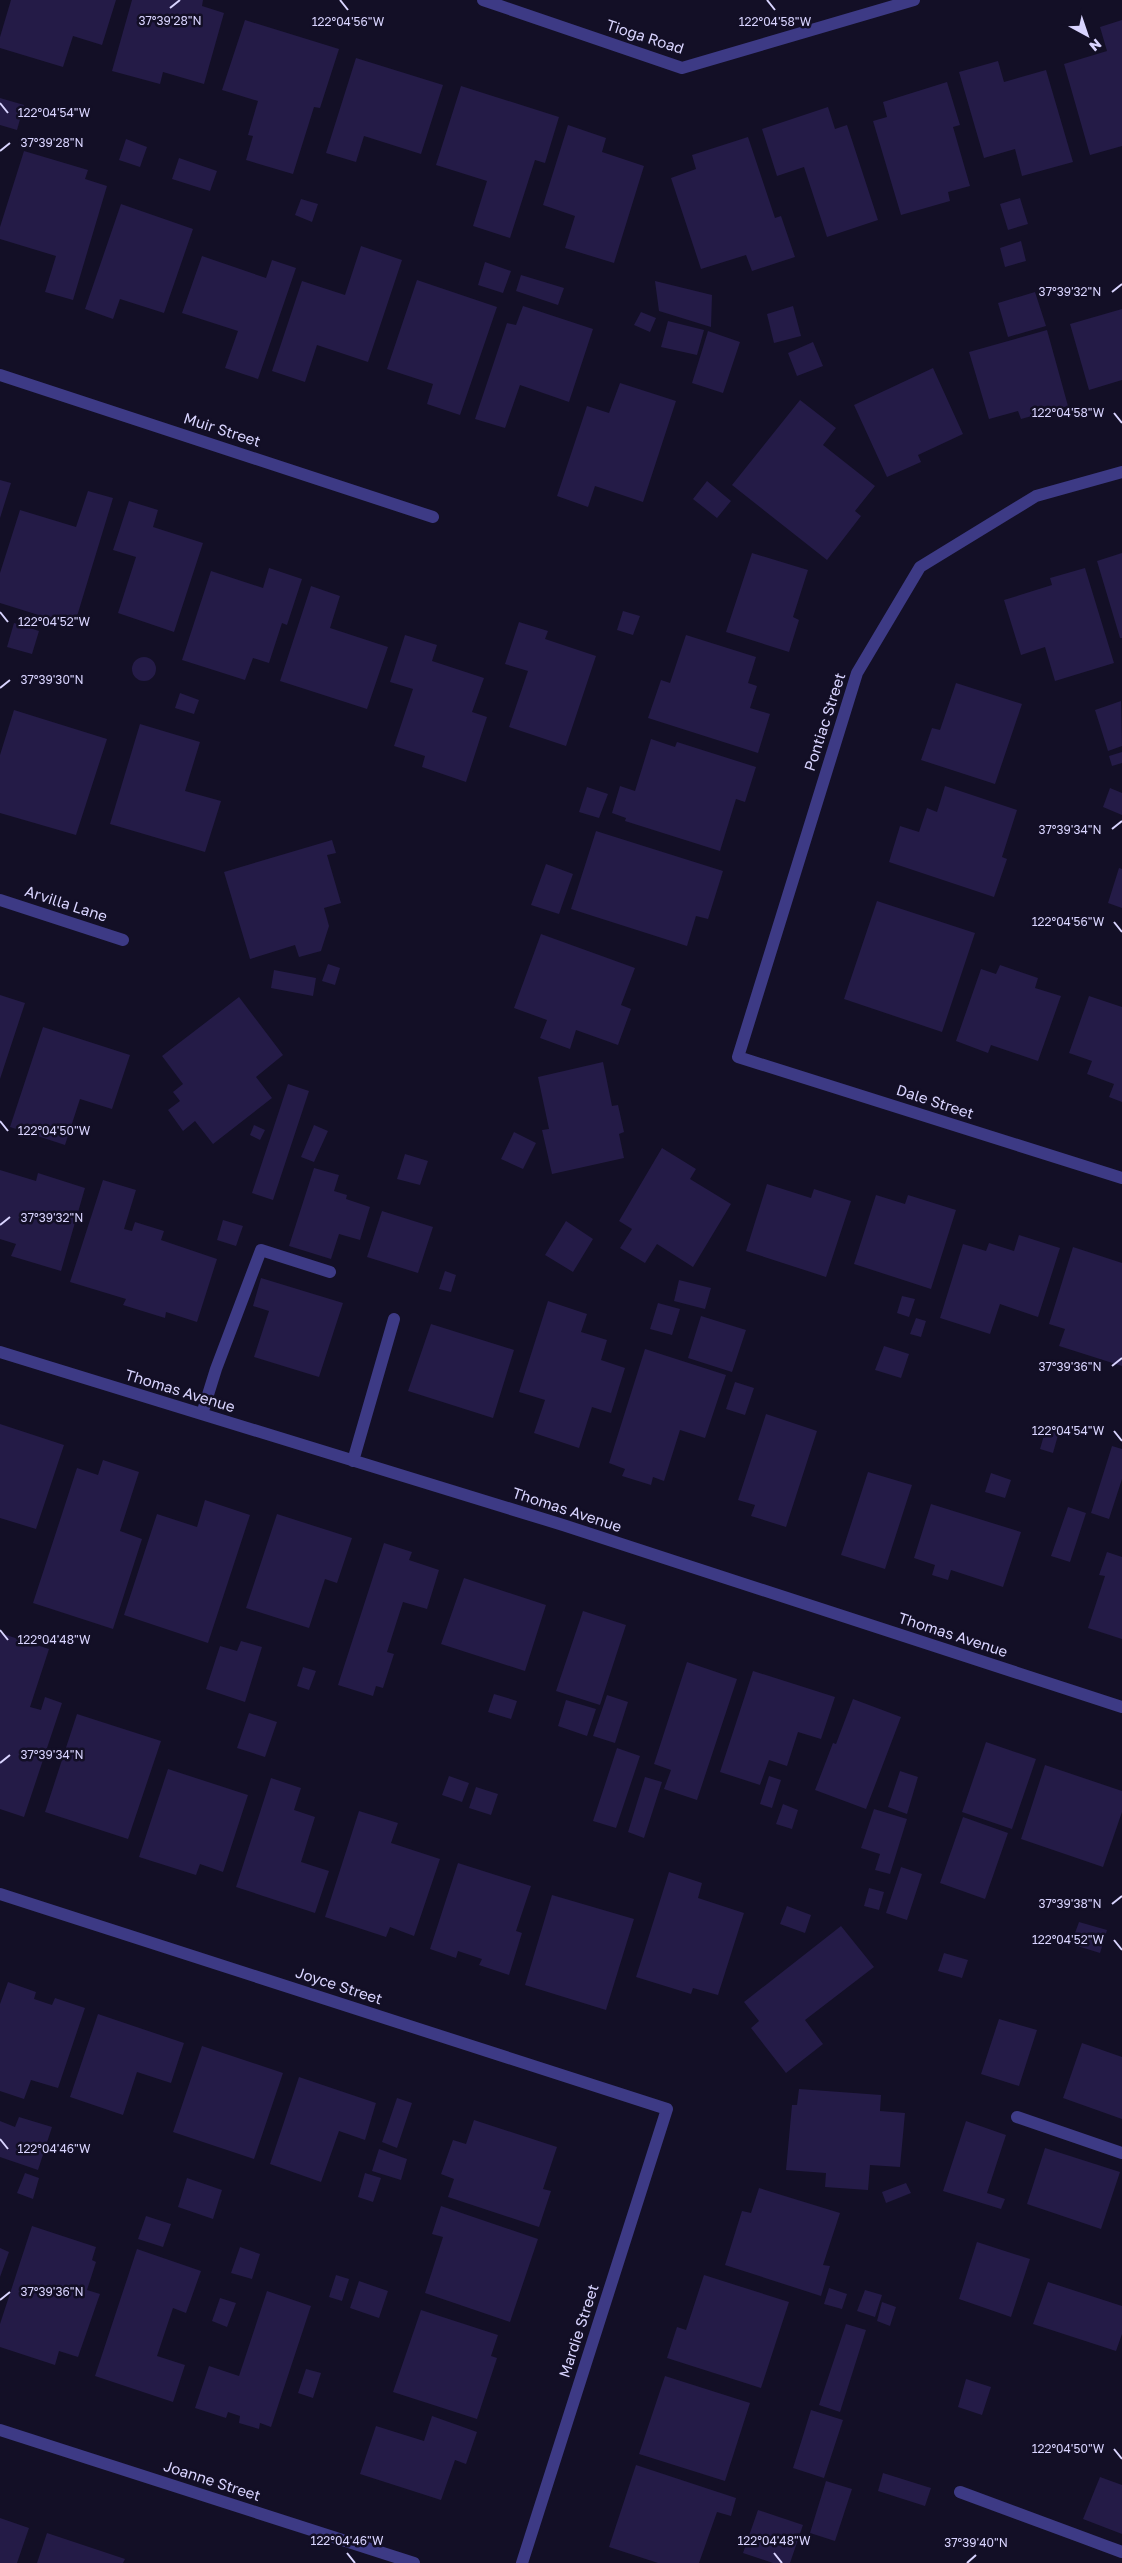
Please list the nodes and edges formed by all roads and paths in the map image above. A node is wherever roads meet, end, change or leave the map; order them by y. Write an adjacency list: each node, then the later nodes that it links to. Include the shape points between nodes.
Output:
1 (483, 0): 2 (street, Tioga Road, via 682,68)
2 (914, 0)
3 (0, 375): 5 (street, Muir Street)
4 (1122, 472): 8 (street, Pontiac Street, via 1036,496 920,566 857,673)
5 (433, 517)
6 (0, 900): 7 (street, Arvilla Lane)
7 (123, 940)
8 (738, 1057): 9 (street, Dale Street)
9 (1122, 1178)
10 (330, 1272): 13 (street, via 261,1250)
11 (394, 1319): 14 (street)
12 (0, 1352): 13 (street, Thomas Avenue)
13 (202, 1414): 14 (street, Thomas Avenue)
14 (354, 1461): 15 (street, Thomas Avenue, via 563,1525)
15 (1122, 1707)
16 (0, 1894): 17 (street, Joyce Street)
17 (667, 2110): 24 (street, Mardie Street)
18 (1017, 2117): 19 (street)
19 (1122, 2153)
20 (0, 2430): 23 (street, Joanne Street)
21 (960, 2492): 22 (street)
22 (1122, 2552)
23 (414, 2563)
24 (522, 2563)

